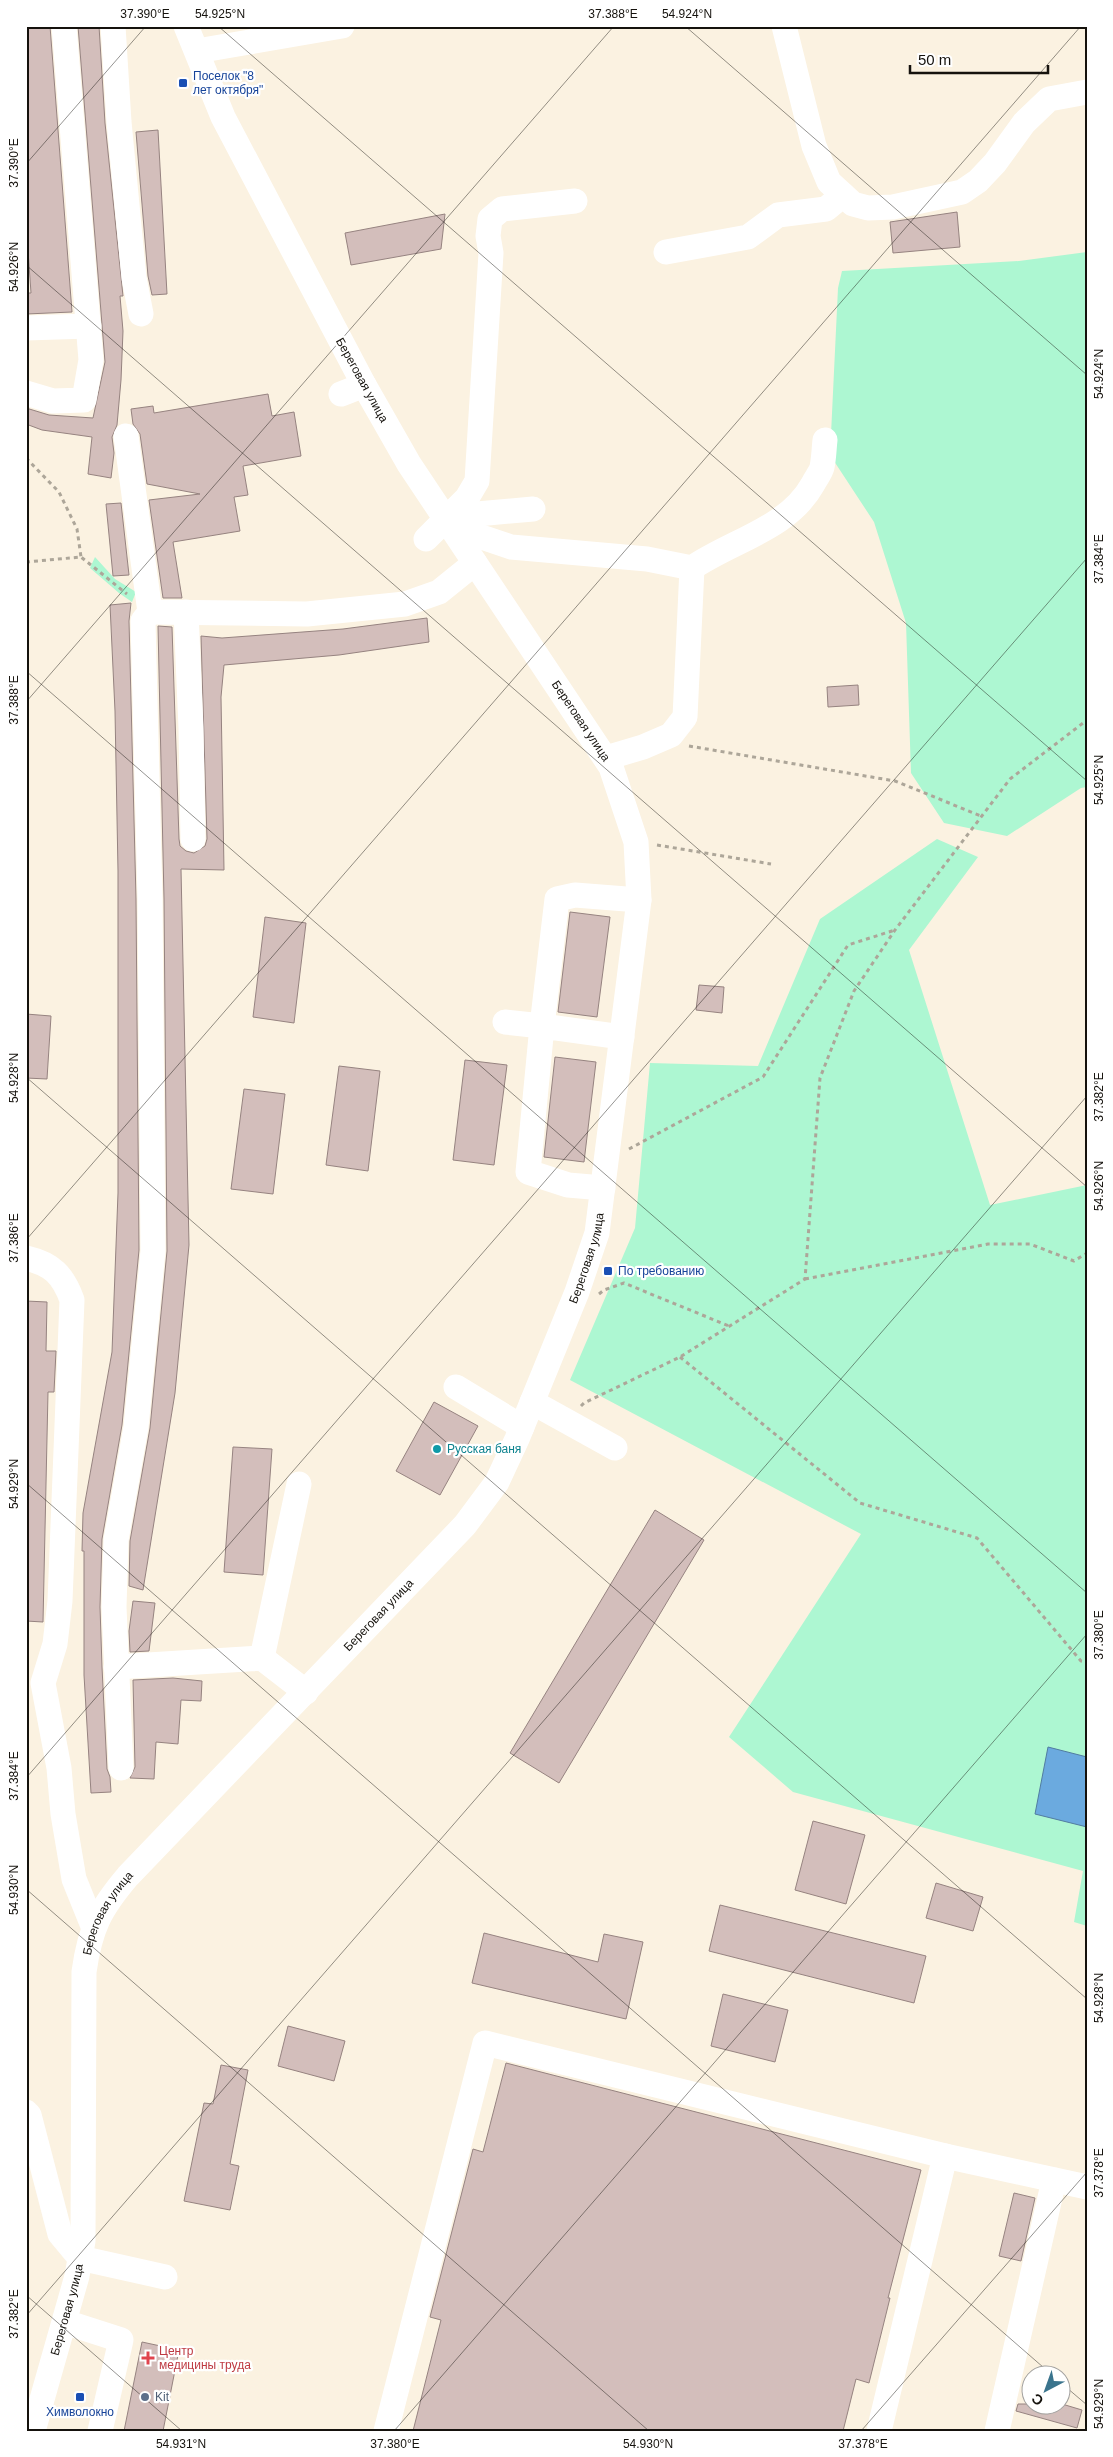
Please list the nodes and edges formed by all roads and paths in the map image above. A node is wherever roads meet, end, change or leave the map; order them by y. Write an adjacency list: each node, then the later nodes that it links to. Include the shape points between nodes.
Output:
1 (64, 26): 12 (street)
2 (114, 26): 11 (street, via 118,122 134,278)
3 (186, 26): 6 (street, Береговая улица)
4 (342, 26): 6 (street)
5 (784, 26): 8 (street, via 814,146 829,182)
6 (197, 51): 14 (street, Береговая улица, via 223,117)
7 (1087, 92): 8 (street, via 1049,99 1024,123 995,163 962,192 881,208 853,204)
8 (844, 195): 10 (street, via 826,209 778,215 748,237)
9 (575, 201): 21 (street, via 502,209 490,218 488,236 491,253 477,481)
10 (666, 252)
11 (141, 314)
12 (89, 326): 13 (street); 15 (street, via 91,360 84,400 53,401)
13 (26, 328)
14 (364, 384): 16 (street); 21 (street, Береговая улица, via 409,464)
15 (26, 393)
16 (341, 394)
17 (126, 436): 27 (street)
18 (825, 440): 26 (street, via 822,468 808,494 790,513)
19 (26, 458): 23 (path, via 59,492 77,530)
20 (533, 509): 21 (street, via 477,514)
21 (449, 524): 22 (street); 25 (street, Береговая улица); 26 (street, via 511,547 647,559)
22 (426, 539)
23 (82, 557): 24 (path); 27 (path)
24 (26, 562)
25 (475, 562): 28 (street, via 439,592 405,604 307,614); 31 (street, Береговая улица)
26 (692, 568): 30 (street, via 685,717)
27 (150, 612): 28 (street); 57 (street, via 143,620 150,899 153,1251 136,1427 116,1540)
28 (186, 612): 33 (street)
29 (1087, 720): 32 (path, via 1010,779)
30 (670, 735): 31 (street); 32 (path, via 676,744 895,781)
31 (606, 758): 34 (street, Береговая улица)
32 (981, 816): 37 (path)
33 (193, 838)
34 (636, 842): 35 (path); 36 (street, Береговая улица)
35 (771, 864)
36 (639, 900): 39 (street, via 575,895 557,899); 40 (street, Береговая улица)
37 (895, 930): 41 (path, via 848,945 763,1077); 45 (path, via 854,991 820,1078)
38 (505, 1022): 39 (street)
39 (542, 1026): 40 (street); 42 (street, via 528,1172 568,1185)
40 (622, 1037): 41 (street, Береговая улица)
41 (606, 1162): 42 (street, Береговая улица)
42 (603, 1188): 50 (street, Береговая улица, via 597,1233 577,1292)
43 (1087, 1253): 45 (path, via 1074,1261 1030,1244 988,1244)
44 (26, 1258): 58 (street, via 45,1262 54,1269 69,1292 72,1308 60,1600 55,1644)
45 (805, 1279): 47 (path)
46 (594, 1299): 47 (path, via 604,1290 624,1282)
47 (729, 1326): 48 (path)
48 (680, 1357): 51 (path, via 584,1403); 56 (path, via 860,1503 977,1538 1081,1661)
49 (456, 1387): 52 (street)
50 (532, 1402): 51 (street); 52 (street, Береговая улица)
51 (569, 1422): 53 (street)
52 (522, 1427): 59 (street, Береговая улица, via 497,1482 465,1525)
53 (615, 1448)
54 (299, 1484): 55 (street)
55 (262, 1658): 57 (street); 59 (street)
56 (1087, 1662)
57 (116, 1666): 60 (street)
58 (35, 1678): 61 (street, via 59,1768 74,1879)
59 (306, 1692): 61 (street, Береговая улица, via 128,1876 110,1897)
60 (121, 1768)
61 (93, 1926): 66 (street, Береговая улица, via 84,1972 83,2241)
62 (26, 2112): 66 (street, via 60,2234)
63 (945, 2156): 64 (street); 71 (street, via 485,2043); 72 (street)
64 (1054, 2180): 65 (street); 73 (street)
65 (1087, 2187)
66 (80, 2258): 67 (street); 68 (street, Береговая улица)
67 (165, 2277)
68 (65, 2322): 69 (street, Береговая улица); 70 (street, via 120,2340)
69 (33, 2431)
70 (100, 2431)
71 (386, 2431)
72 (878, 2431)
73 (997, 2431)

